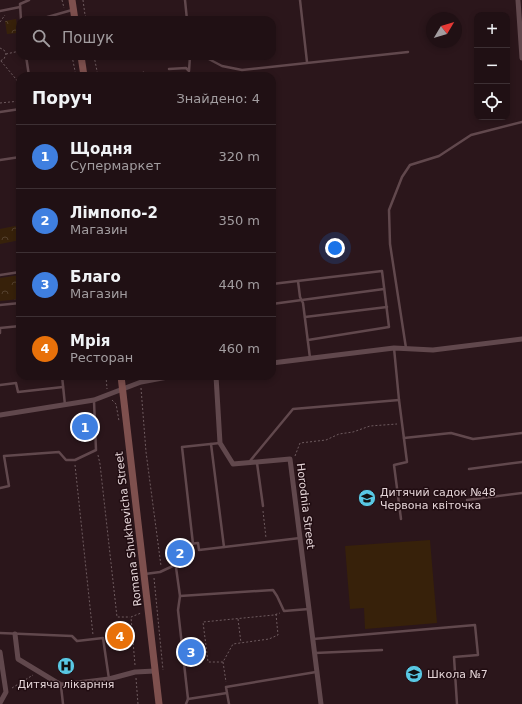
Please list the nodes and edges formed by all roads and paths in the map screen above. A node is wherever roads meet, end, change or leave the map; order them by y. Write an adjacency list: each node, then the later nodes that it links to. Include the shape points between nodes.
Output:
1 (29, 0): 7 (lane, via 20,4)
2 (72, 0): 9 (main road)
3 (83, 0): 14 (path)
4 (185, 0): 15 (lane)
5 (300, 0): 29 (lane)
6 (518, 0): 21 (street)
7 (20, 7): 8 (lane); 11 (lane)
8 (10, 9): 10 (lane); 16 (path)
9 (74, 9): 12 (lane); 13 (main road)
10 (0, 11)
11 (21, 16)
12 (51, 16)
13 (75, 16)
14 (86, 16)
15 (187, 16)
16 (0, 22)
17 (0, 48): 20 (path)
18 (16, 52): 20 (path)
19 (408, 52): 29 (lane)
20 (6, 54): 28 (path)
21 (522, 58)
22 (27, 60): 31 (lane)
23 (73, 60): 32 (path)
24 (82, 60): 33 (main road)
25 (95, 60): 34 (path)
26 (190, 60): 30 (lane, via 189,71 186,68)
27 (211, 60): 29 (lane, via 222,66 242,70)
28 (0, 61): 35 (path)
29 (307, 62)
30 (169, 69)
31 (28, 72)
32 (75, 72)
33 (83, 72)
34 (97, 72)
35 (16, 79)
36 (16, 101): 37 (path)
37 (0, 102)
38 (16, 110): 39 (lane)
39 (0, 112)
40 (522, 122): 59 (lane, via 471,135 439,156 410,165 402,177 389,210 390,244)
41 (16, 158): 42 (lane)
42 (0, 160)
43 (16, 273): 44 (lane)
44 (0, 275)
45 (298, 281): 46 (lane); 47 (lane, via 382,271); 48 (lane)
46 (276, 284)
47 (384, 289): 48 (lane); 52 (lane)
48 (302, 300): 50 (lane); 53 (lane)
49 (16, 303): 51 (lane)
50 (276, 303)
51 (0, 304)
52 (387, 308): 53 (lane); 57 (lane, via 389,327)
53 (305, 317): 57 (lane)
54 (16, 326): 55 (lane, via 0,328)
55 (0, 333)
56 (522, 339): 59 (street, via 433,350)
57 (308, 340): 60 (lane)
58 (394, 348): 59 (street); 60 (street); 73 (lane)
59 (406, 348)
60 (310, 358): 61 (street)
61 (276, 362)
62 (62, 380): 69 (lane)
63 (106, 380): 71 (path)
64 (122, 380): 70 (main road, Romana Shukhevicha Street)
65 (152, 380): 67 (street)
66 (216, 380): 80 (street, Horodnia Street)
67 (141, 382): 70 (street); 101 (path, via 146,452)
68 (0, 385): 69 (lane, via 16,383 18,392)
69 (63, 387): 74 (lane)
70 (123, 388): 71 (street); 103 (main road, Romana Shukhevicha Street)
71 (107, 396): 72 (street); 77 (path, via 116,404)
72 (94, 400): 74 (street); 82 (lane)
73 (399, 400): 76 (lane); 86 (lane, via 293,409)
74 (65, 405): 75 (street)
75 (0, 415)
76 (402, 423): 79 (lane); 83 (path, via 370,426 338,434 326,440 300,443 296,456)
77 (120, 427)
78 (522, 433): 79 (lane, via 474,439 451,433)
79 (404, 438): 93 (lane, via 407,462 394,465)
80 (220, 443): 81 (lane); 86 (street, Horodnia Street, via 233,464)
81 (211, 444): 96 (lane, via 182,447); 98 (lane)
82 (96, 450): 84 (lane); 109 (path, via 100,464 117,617)
83 (290, 459): 87 (street, Horodnia Street); 94 (street, Horodnia Street)
84 (75, 460): 89 (lane, via 66,460 59,452 4,456 9,486); 113 (path)
85 (522, 462): 88 (lane)
86 (248, 463): 87 (street, Horodnia Street)
87 (257, 463): 92 (lane)
88 (469, 469)
89 (0, 488)
90 (522, 493): 91 (lane)
91 (467, 500)
92 (263, 506): 95 (path)
93 (401, 519)
94 (300, 538): 95 (lane); 105 (street, Horodnia Street)
95 (267, 542): 98 (lane)
96 (193, 544): 97 (lane); 98 (lane, via 198,543 198,550)
97 (181, 545)
98 (224, 547)
99 (174, 553): 100 (lane)
100 (175, 565): 101 (lane); 104 (lane)
101 (162, 570): 102 (lane)
102 (153, 573): 103 (lane); 122 (path)
103 (144, 575): 122 (main road, Romana Shukhevicha Street)
104 (180, 596): 106 (lane, via 273,590); 129 (lane, via 178,610)
105 (309, 609): 106 (lane); 114 (street, Horodnia Street)
106 (284, 611): 108 (path)
107 (141, 613): 109 (path)
108 (276, 614): 110 (path); 115 (path, via 278,635 269,639)
109 (131, 617): 121 (path)
110 (238, 618): 115 (path); 119 (path, via 203,622 208,662)
111 (0, 633): 112 (lane)
112 (15, 634): 113 (lane, via 72,636 77,641); 120 (street, via 18,659)
113 (94, 639): 124 (lane, via 103,638)
114 (313, 639): 118 (street, Horodnia Street); 137 (lane, via 475,625 478,655 454,657)
115 (241, 643): 119 (path, via 233,644)
116 (382, 650): 118 (lane)
117 (0, 652): 127 (street)
118 (314, 653): 123 (street, Horodnia Street)
119 (223, 662): 126 (path)
120 (38, 671): 125 (street); 127 (path)
121 (135, 672): 122 (street); 124 (street); 132 (path)
122 (159, 672): 133 (main road, Romana Shukhevicha Street)
123 (317, 672): 126 (lane); 136 (street, Horodnia Street)
124 (109, 679): 125 (street)
125 (60, 685): 131 (lane)
126 (226, 687): 128 (lane)
127 (6, 692): 130 (street)
128 (227, 693): 129 (lane); 135 (lane)
129 (188, 699): 134 (lane)
130 (0, 703)
131 (63, 704)
132 (138, 704)
133 (159, 704)
134 (186, 704)
135 (229, 704)
136 (320, 704)
137 (457, 704)

